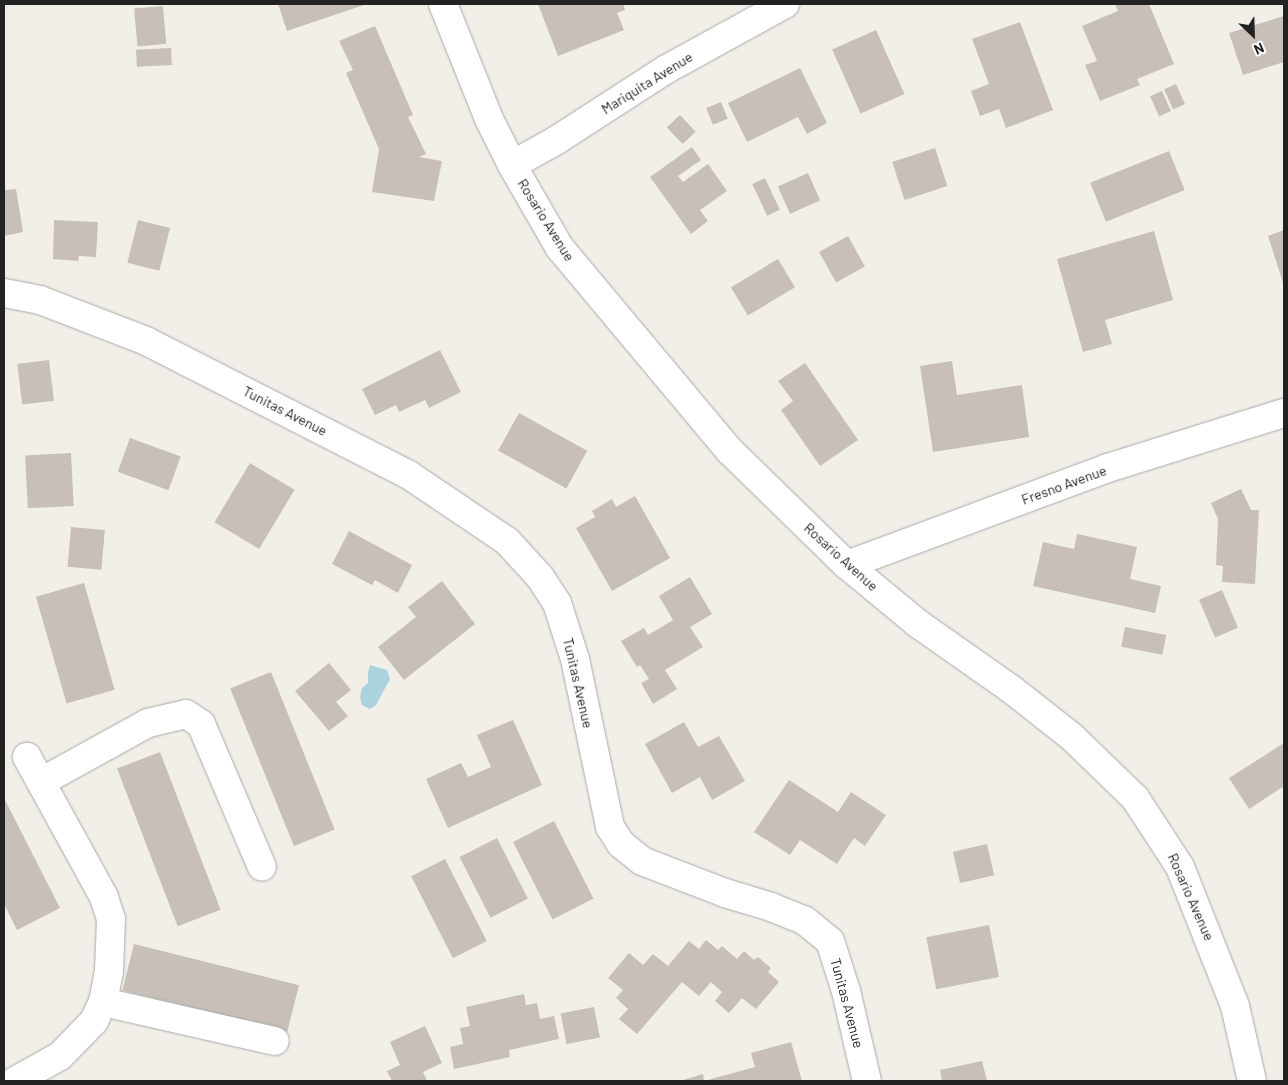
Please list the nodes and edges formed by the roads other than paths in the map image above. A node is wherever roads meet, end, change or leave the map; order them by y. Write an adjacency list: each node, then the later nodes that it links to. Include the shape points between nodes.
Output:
1 (443, 4): 3 (street, Rosario Avenue, via 489,119)
2 (785, 4): 3 (street, Mariquita Avenue, via 665,70)
3 (512, 165): 6 (street, Rosario Avenue, via 560,248 644,351 730,451)
4 (4, 293): 14 (street, Tunitas Avenue, via 40,300 154,345 409,475 507,541 540,577 556,603 575,659 610,827 621,844 642,861 804,920 830,941 846,991)
5 (1284, 413): 6 (street, Fresno Avenue, via 1108,468)
6 (847, 565): 15 (street, Rosario Avenue, via 916,624 1011,689 1072,737 1135,798 1180,866 1235,1006)
7 (27, 757): 8 (street)
8 (42, 782): 9 (street, via 148,723 186,714 201,724); 10 (street, via 104,897 111,919 109,972)
9 (262, 867)
10 (103, 1002): 11 (street); 13 (street, via 94,1021 60,1056)
11 (274, 1041)
12 (4, 1064): 13 (street)
13 (14, 1081)
14 (867, 1081)
15 (1252, 1081)

